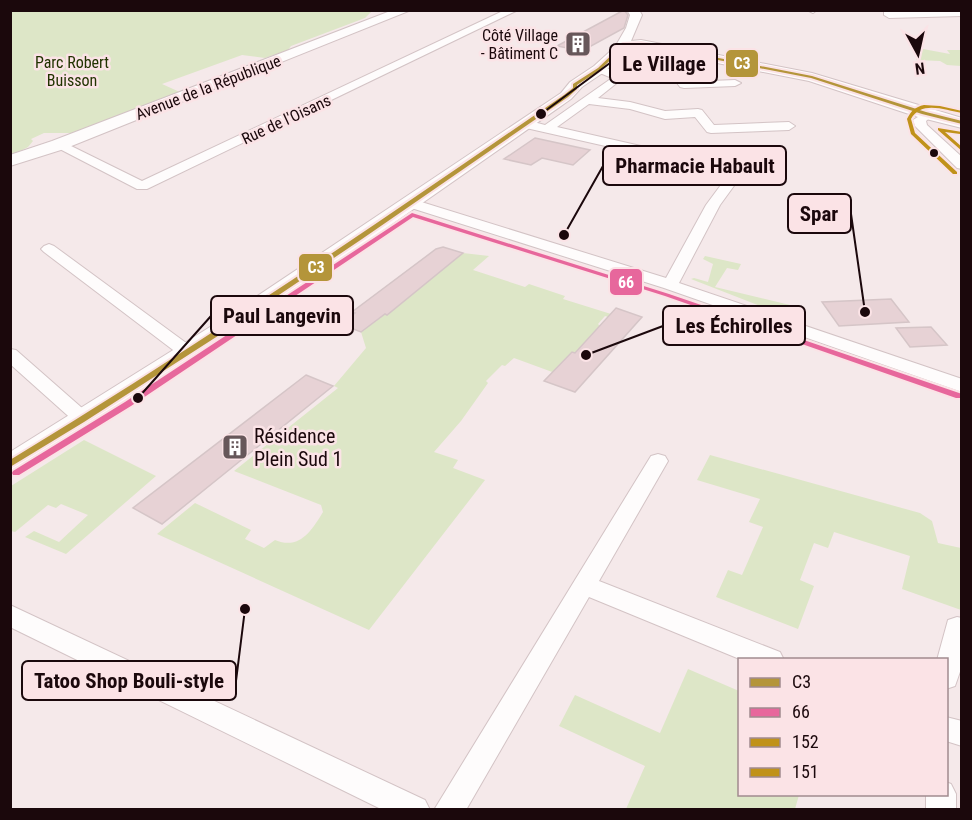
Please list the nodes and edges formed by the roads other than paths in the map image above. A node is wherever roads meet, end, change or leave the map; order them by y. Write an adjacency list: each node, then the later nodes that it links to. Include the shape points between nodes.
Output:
1 (405, 10): 17 (street, Avenue de la République)
2 (514, 10): 17 (street, Rue de l'Oisans, via 142,186)
3 (633, 10): 6 (street, via 636,15)
4 (889, 10): 5 (street, via 889,15)
5 (962, 13)
6 (631, 34): 7 (street); 8 (street, via 630,38)
7 (620, 47): 8 (street, via 622,51); 9 (street)
8 (641, 49): 9 (street, via 619,59); 12 (street, via 813,77)
9 (607, 72): 10 (street, via 674,72 684,85); 11 (street, via 585,86)
10 (735, 83)
11 (580, 94): 14 (street); 15 (street, via 666,115 698,113 711,129); 16 (street)
12 (926, 116): 13 (street); 19 (street, via 920,120 921,126)
13 (962, 123)
14 (526, 124): 16 (street); 20 (street)
15 (789, 126)
16 (547, 129): 22 (street, via 737,172 713,205)
17 (58, 145): 18 (street, Avenue de la République)
18 (10, 160)
19 (962, 165)
20 (410, 203): 22 (street); 23 (street)
21 (49, 249): 23 (street)
22 (670, 285): 25 (street)
23 (187, 352): 26 (street)
24 (10, 354): 26 (street)
25 (962, 386)
26 (83, 419): 28 (street)
27 (658, 461): 29 (street)
28 (10, 464)
29 (585, 585): 32 (street); 35 (street)
30 (10, 615): 34 (street)
31 (957, 627): 33 (street)
32 (766, 658)
33 (948, 669)
34 (415, 810)
35 (449, 810)

